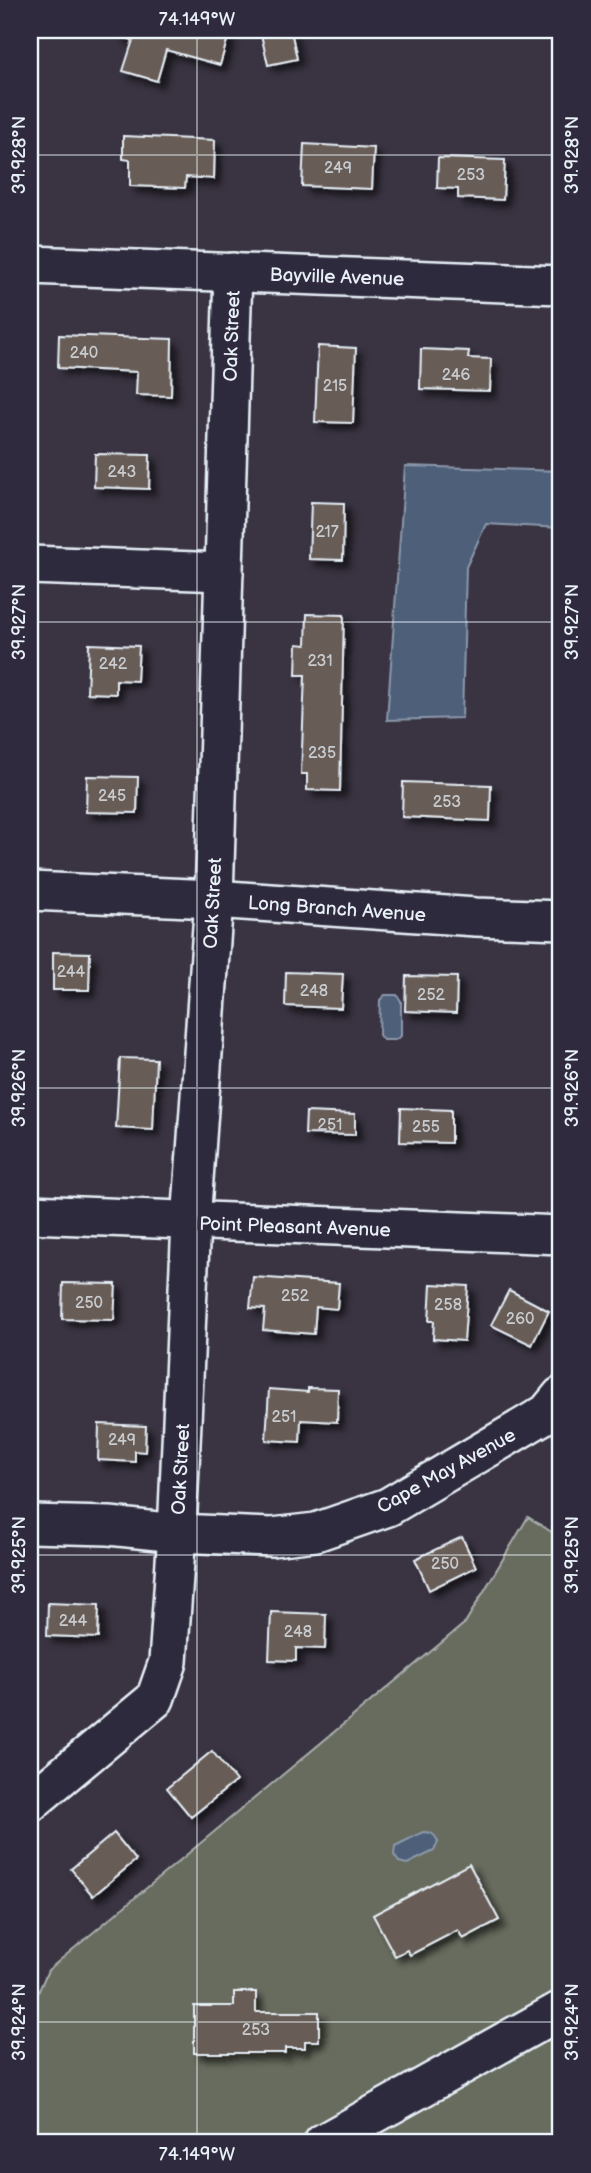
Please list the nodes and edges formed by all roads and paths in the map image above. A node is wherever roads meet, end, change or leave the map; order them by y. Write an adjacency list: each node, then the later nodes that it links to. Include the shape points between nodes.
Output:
1 (30, 265): 2 (street, Bayville Avenue)
2 (233, 272): 3 (street, Bayville Avenue); 5 (street, Oak Street)
3 (561, 285)
4 (30, 565): 5 (street)
5 (224, 572): 7 (street, Oak Street)
6 (30, 891): 7 (street, Long Branch Avenue)
7 (214, 899): 8 (street, Long Branch Avenue); 10 (street, Oak Street)
8 (561, 920)
9 (30, 1214): 10 (street, Point Pleasant Avenue)
10 (191, 1222): 11 (street, Point Pleasant Avenue); 14 (street, Oak Street)
11 (561, 1235)
12 (561, 1396): 14 (street, Cape May Avenue, via 547,1413 388,1507 316,1532 272,1537)
13 (30, 1524): 14 (street, Cape May Avenue)
14 (177, 1533): 15 (street, Oak Street, via 168,1662 155,1699)
15 (30, 1804)
16 (561, 2010): 17 (street)
17 (323, 2143)

